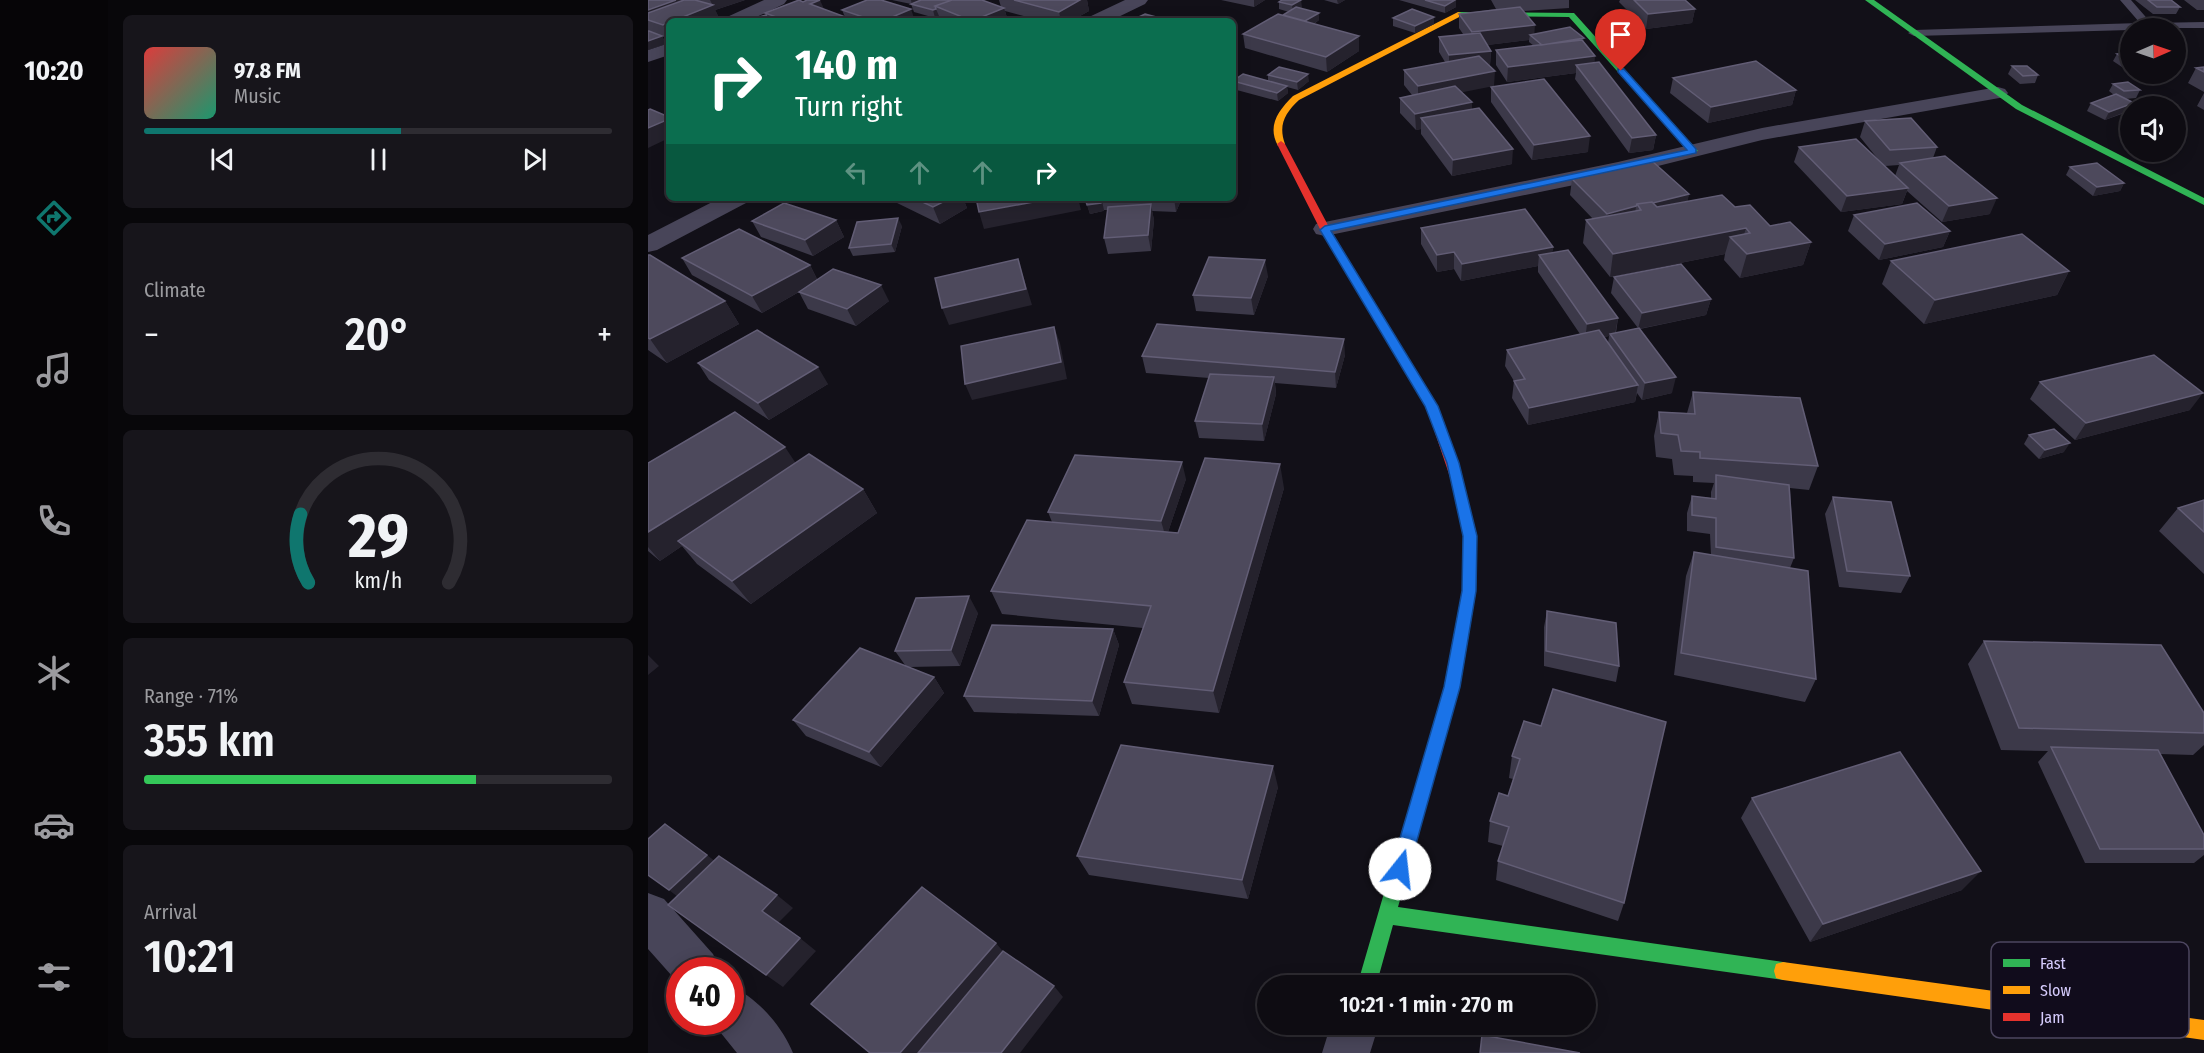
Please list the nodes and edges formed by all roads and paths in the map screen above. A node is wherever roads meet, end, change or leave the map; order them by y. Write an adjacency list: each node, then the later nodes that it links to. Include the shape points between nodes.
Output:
1 (778, 0): 5 (street)
2 (1139, 0): 6 (street)
3 (1869, 0): 11 (street)
4 (2125, 0): 7 (lane)
5 (739, 18)
6 (1101, 18)
7 (2141, 18)
8 (2186, 25): 9 (lane)
9 (2204, 25)
10 (2120, 27): 11 (lane)
11 (1914, 33): 14 (street)
12 (666, 50): 13 (street)
13 (648, 56)
14 (1998, 93): 15 (street, via 1762,134); 17 (street, via 2019,108)
15 (1693, 151): 18 (street); 18 (street, via 1571,15 1462,14 1296,98 1282,111 1276,134)
16 (732, 201): 19 (street)
17 (2204, 202)
18 (1325, 230): 21 (street, via 1432,406 1453,463 1470,536 1469,591 1452,687)
19 (648, 245)
20 (648, 915): 22 (street)
21 (1387, 915): 23 (street); 24 (street)
22 (685, 957)
23 (1369, 975)
24 (1991, 1000)
25 (744, 1025): 29 (street)
26 (2189, 1028): 27 (street)
27 (2204, 1030)
28 (1351, 1035): 30 (street)
29 (769, 1053)
30 (1346, 1053)

